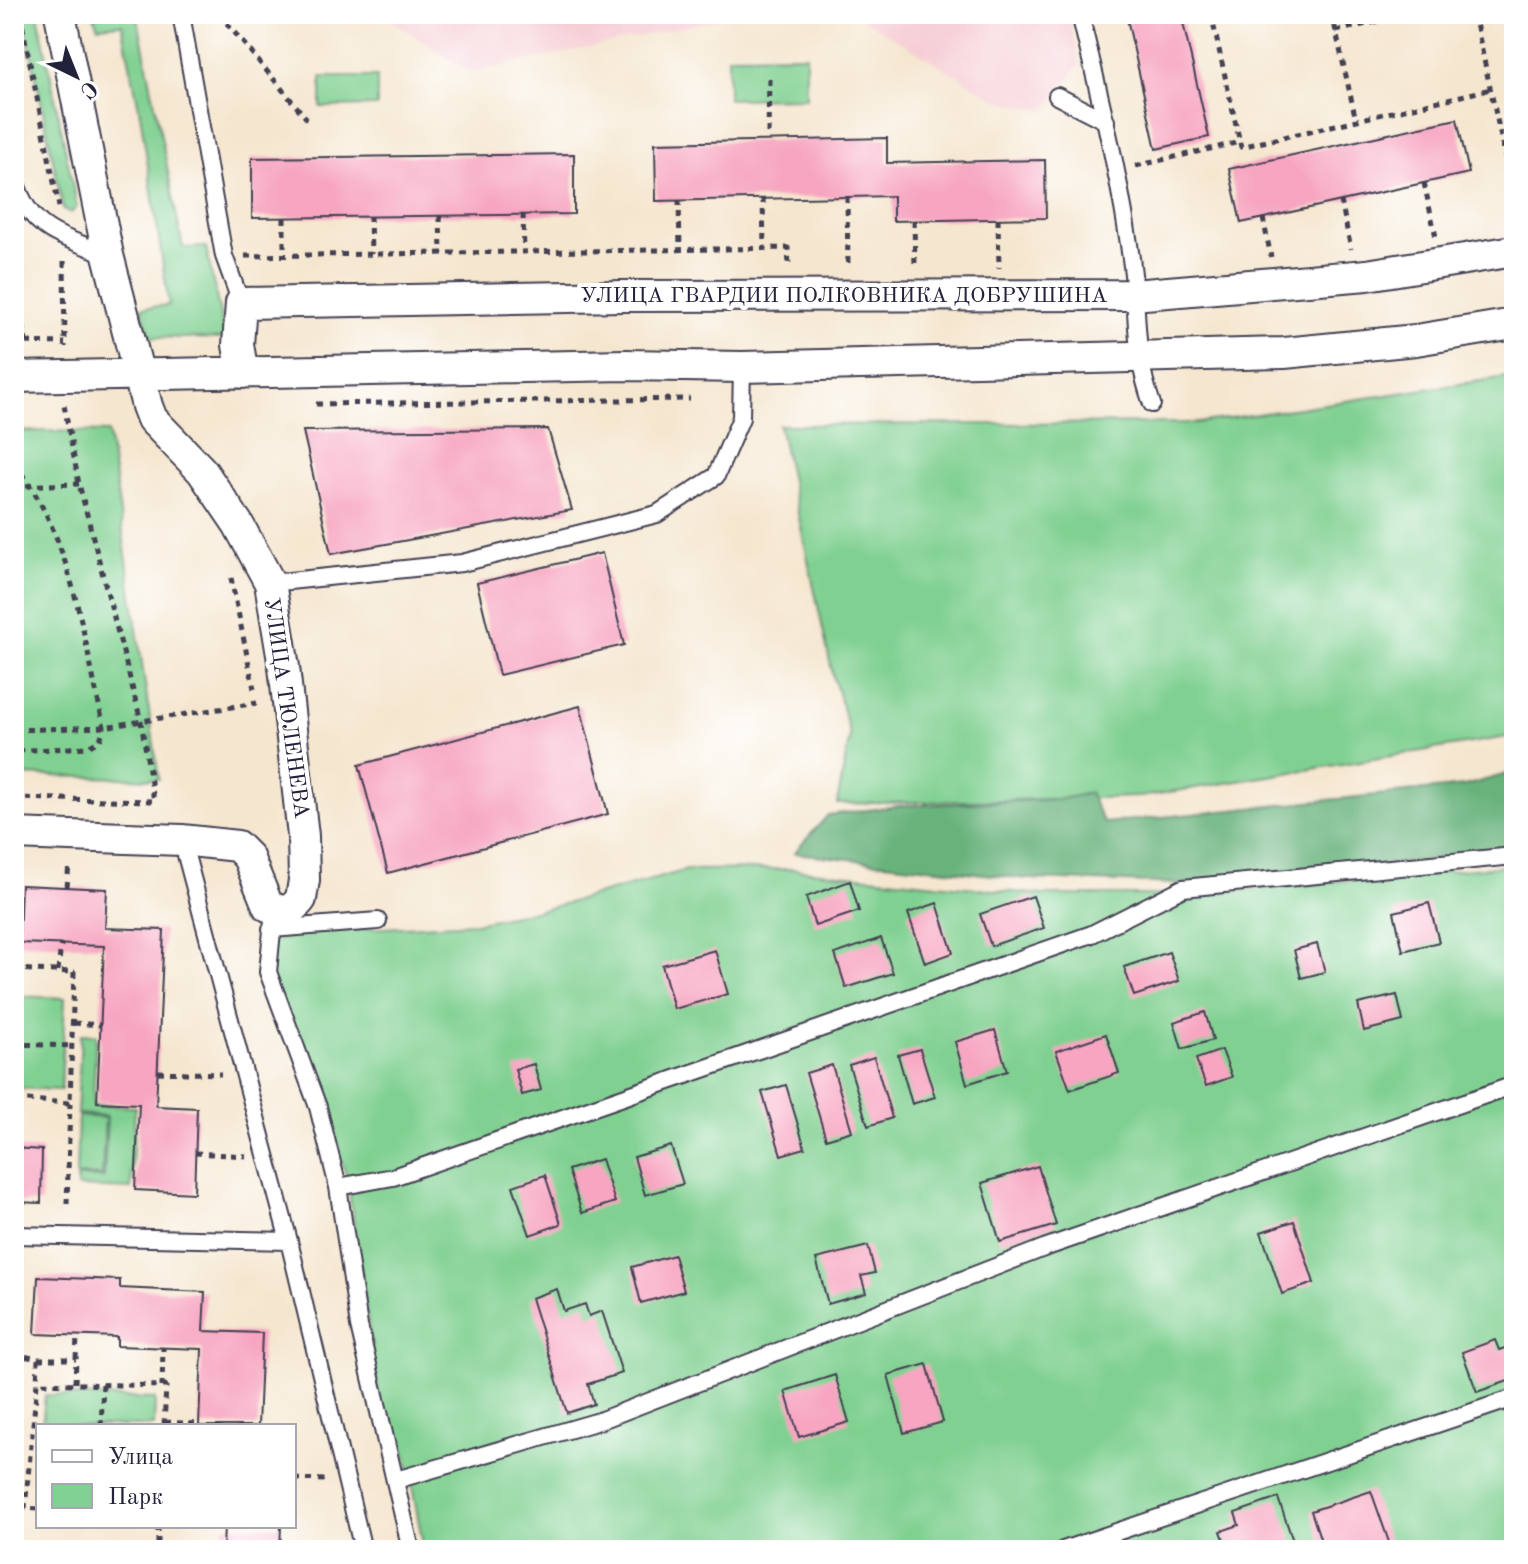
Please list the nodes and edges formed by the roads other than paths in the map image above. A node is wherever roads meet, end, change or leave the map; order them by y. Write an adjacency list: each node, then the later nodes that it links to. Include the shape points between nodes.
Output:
1 (60, 14): 10 (street, УЛИЦА ТЮЛЕНЕВА)
2 (181, 14): 12 (lane, via 224,256)
3 (1080, 14): 7 (lane)
4 (1512, 14): 5 (lane)
5 (1514, 22)
6 (1057, 96): 7 (lane)
7 (1106, 121): 11 (lane)
8 (14, 177): 10 (lane, via 22,206 43,227)
9 (1514, 251): 11 (street, УЛИЦА ГВАРДИИ ПОЛКОВНИКА ДОБРУШИНА, via 1367,275)
10 (108, 255): 18 (street, УЛИЦА ТЮЛЕНЕВА)
11 (1133, 295): 12 (street, УЛИЦА ГВАРДИИ ПОЛКОВНИКА ДОБРУШИНА); 14 (lane)
12 (241, 303): 16 (street, via 238,345)
13 (1514, 324): 14 (street, via 1284,353)
14 (1137, 358): 15 (street); 19 (lane)
15 (742, 367): 16 (street); 20 (lane, via 741,418 716,476 657,514 462,563)
16 (243, 373): 18 (street)
17 (14, 377): 18 (street)
18 (140, 377): 20 (street, УЛИЦА ТЮЛЕНЕВА, via 152,419 202,471)
19 (1152, 404)
20 (270, 583): 24 (street, УЛИЦА ТЮЛЕНЕВА, via 303,836 301,899)
21 (14, 834): 22 (street)
22 (182, 840): 24 (street, via 237,846 248,857); 29 (lane)
23 (1514, 856): 27 (lane, via 1183,888 1092,934 393,1177)
24 (273, 920): 25 (lane); 27 (lane, via 268,972 318,1107)
25 (378, 921)
26 (1514, 1085): 31 (lane, via 1044,1248 599,1421)
27 (338, 1187): 31 (lane, via 359,1326)
28 (14, 1235): 29 (lane)
29 (289, 1241): 32 (lane)
30 (1514, 1398): 34 (lane)
31 (396, 1480): 33 (lane)
32 (363, 1550)
33 (411, 1550)
34 (1063, 1550)

